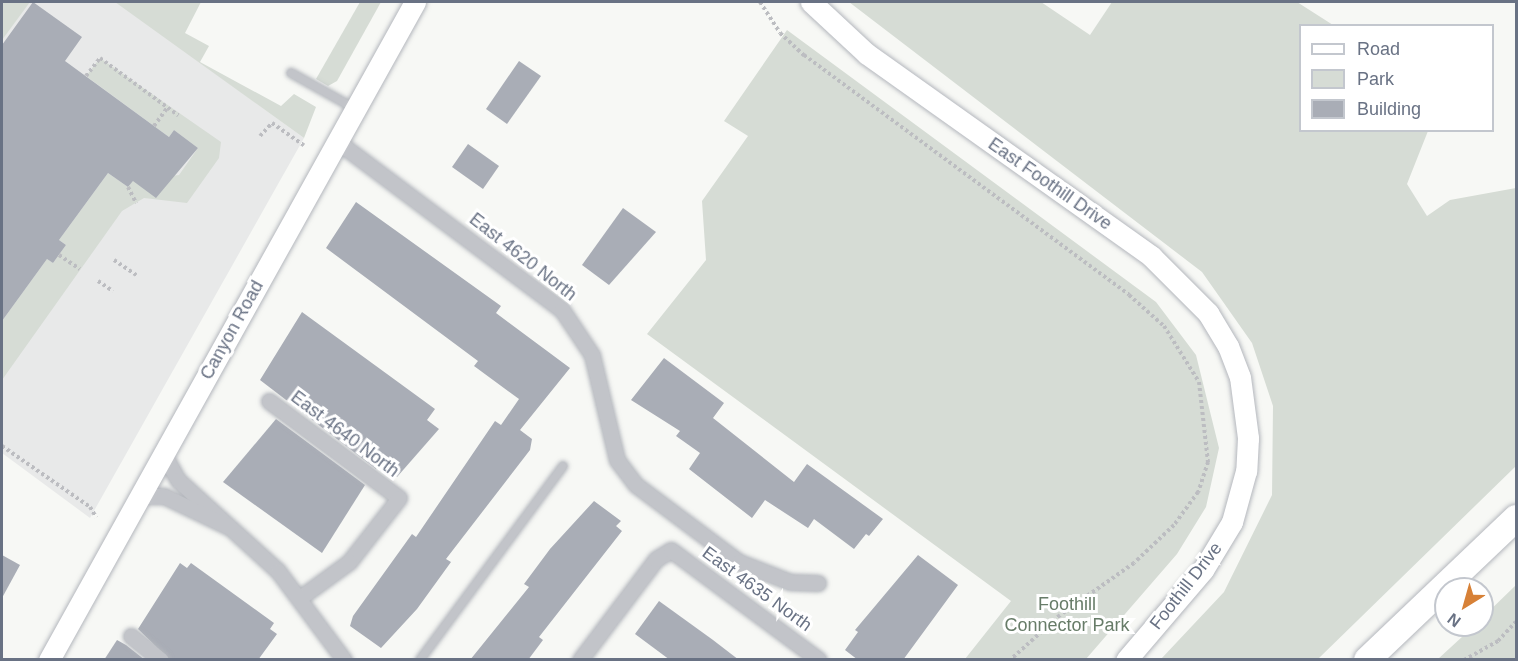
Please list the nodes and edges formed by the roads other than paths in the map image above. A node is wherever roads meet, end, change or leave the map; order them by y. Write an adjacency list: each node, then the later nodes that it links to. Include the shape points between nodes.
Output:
1 (415, 2): 4 (main road, Canyon Road)
2 (811, 2): 7 (main road, East Foothill Drive, via 867,54 1150,256 1190,292 1228,346)
3 (291, 73): 4 (lane)
4 (356, 108): 5 (main road, Canyon Road)
5 (338, 142): 8 (main road, Canyon Road); 13 (street, East 4620 North, via 567,316 592,356 617,460 636,485 739,562 790,582)
6 (269, 401): 14 (street, East 4640 North, via 399,498 350,562)
7 (1245, 401): 22 (main road, Foothill Drive, via 1246,471 1232,522 1203,570)
8 (163, 453): 10 (main road, Canyon Road); 12 (street, via 178,480)
9 (563, 466): 19 (lane)
10 (140, 496): 12 (street, via 164,496); 16 (main road, Canyon Road)
11 (1516, 518): 23 (highway)
12 (227, 526): 14 (street)
13 (818, 583)
14 (301, 597): 18 (street)
15 (131, 636): 17 (street)
16 (49, 660)
17 (161, 660)
18 (344, 660)
19 (420, 660)
20 (580, 660): 21 (street, East 4635 North, via 656,559 671,550)
21 (819, 660)
22 (1126, 660)
23 (1367, 660)

